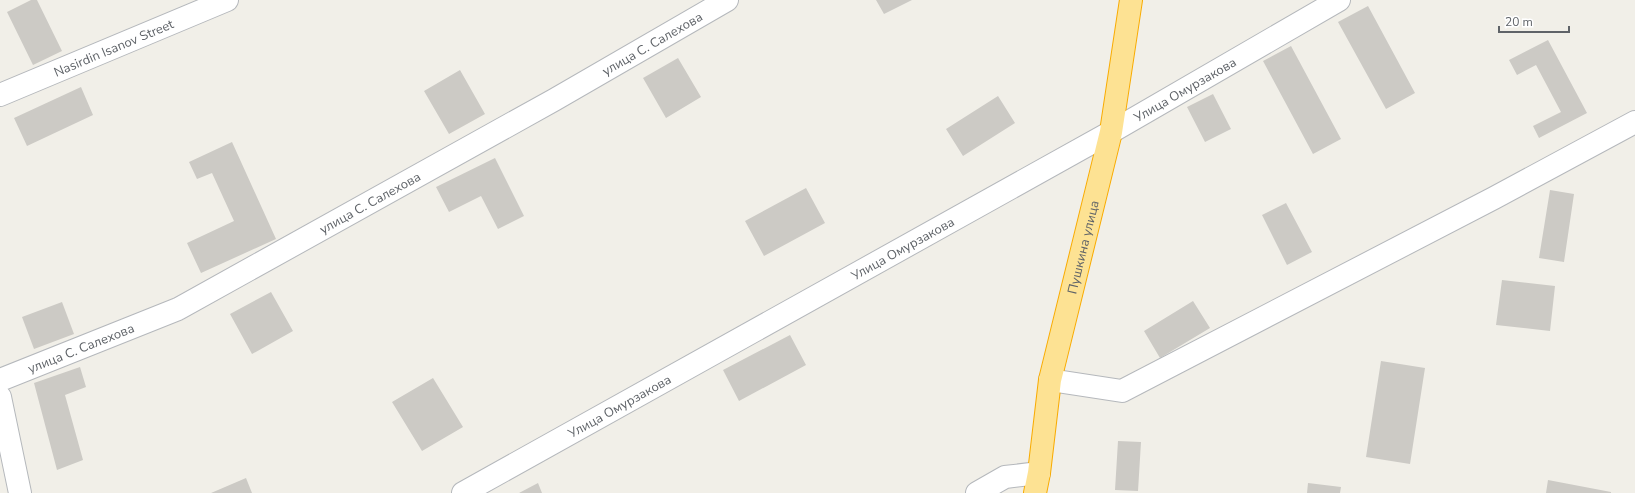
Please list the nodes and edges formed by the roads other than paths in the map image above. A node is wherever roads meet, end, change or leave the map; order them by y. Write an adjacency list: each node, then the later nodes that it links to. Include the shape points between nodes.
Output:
1 (227, 0): 5 (street, Nasirdin Isanov Street)
2 (727, 0): 8 (street, улица С. Салехова, via 554,100 178,309)
3 (1131, 0): 7 (highway, Пушкина улица)
4 (1339, 0): 7 (street, Улица Омурзакова)
5 (0, 95)
6 (1635, 122): 9 (street, via 1487,202 1122,391)
7 (1111, 132): 9 (highway, Пушкина улица); 13 (street, Улица Омурзакова)
8 (0, 380)
9 (1050, 380): 11 (highway, Пушкина улица)
10 (0, 397): 12 (street)
11 (1037, 483): 14 (street, via 1005,477)
12 (20, 493)
13 (463, 493)
14 (977, 493)

